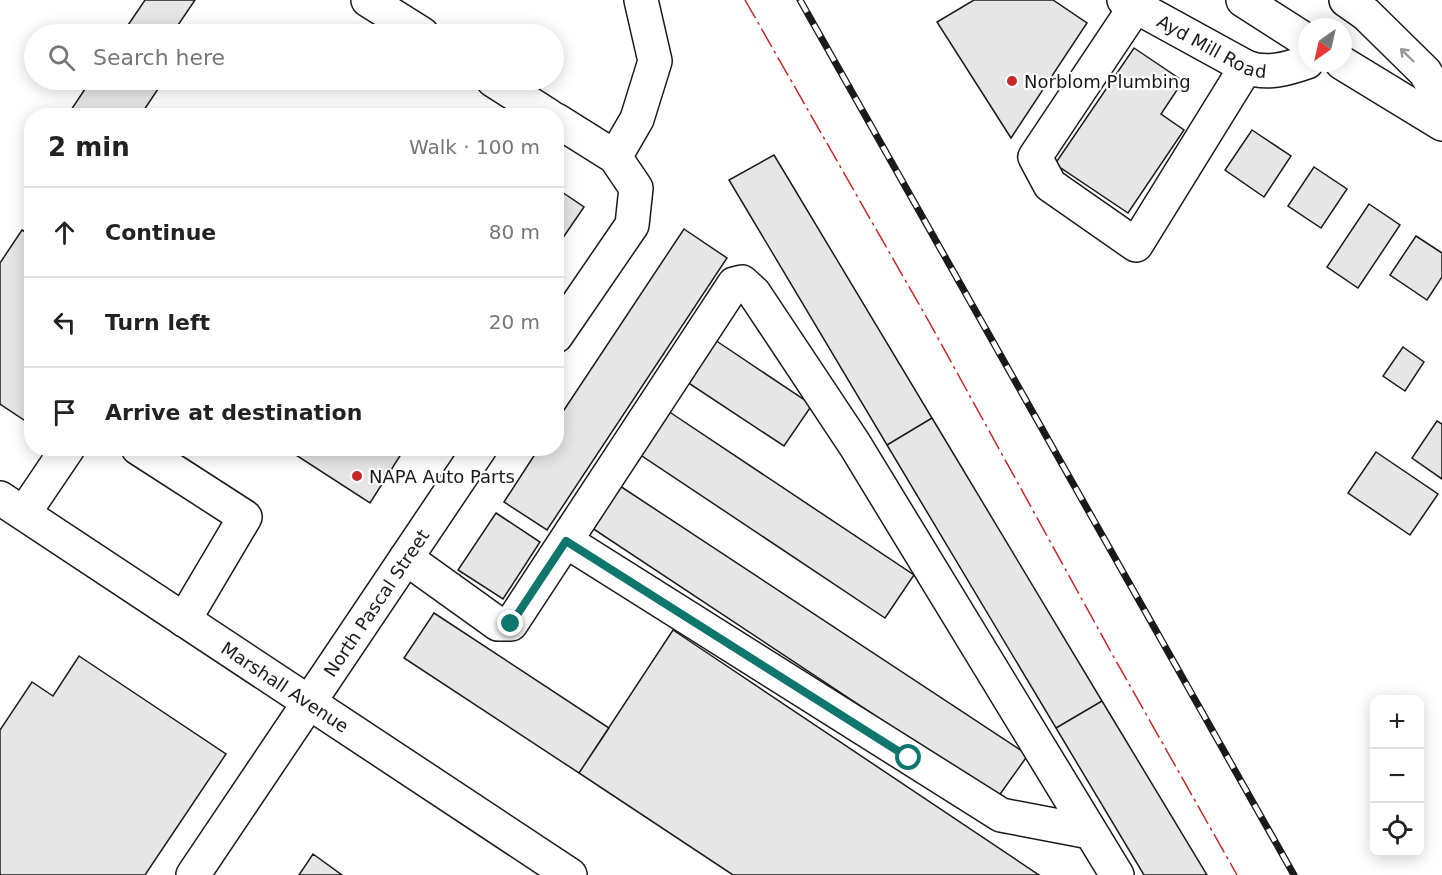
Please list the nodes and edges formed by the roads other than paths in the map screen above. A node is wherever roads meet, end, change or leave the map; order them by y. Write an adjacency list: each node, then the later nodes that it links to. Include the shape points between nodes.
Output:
1 (368, 0): 6 (street)
2 (641, 0): 16 (street, via 655,61 637,119)
3 (1243, 0): 7 (street)
4 (1346, 0): 12 (street, one-way to 4, via 1425,72 1366,14)
5 (1129, 3): 9 (street, Ayd Mill Road); 9 (street, via 1035,157 1050,185 1136,245)
6 (406, 24)
7 (1298, 35)
8 (1298, 65): 9 (street, Ayd Mill Road, via 1258,72)
9 (1246, 68)
10 (1352, 70): 14 (street)
11 (509, 90): 13 (street)
12 (1442, 101)
13 (537, 108)
14 (1442, 124)
15 (564, 125): 16 (street)
16 (615, 157): 17 (street, via 636,188 632,225)
17 (564, 324)
18 (60, 456): 21 (street)
19 (150, 456): 24 (street, via 245,518)
20 (475, 456): 23 (street, North Pascal Street)
21 (12, 506): 24 (street, Marshall Avenue)
22 (566, 541): 23 (street, via 511,624 498,624); 26 (street, via 1000,815); 26 (street, via 734,284 742,282 855,445)
23 (406, 558): 25 (street, North Pascal Street)
24 (184, 620): 25 (street, Marshall Avenue)
25 (308, 702): 27 (street, North Pascal Street); 28 (street, Marshall Avenue)
26 (1090, 832): 29 (street)
27 (193, 875)
28 (570, 875)
29 (1117, 875)

